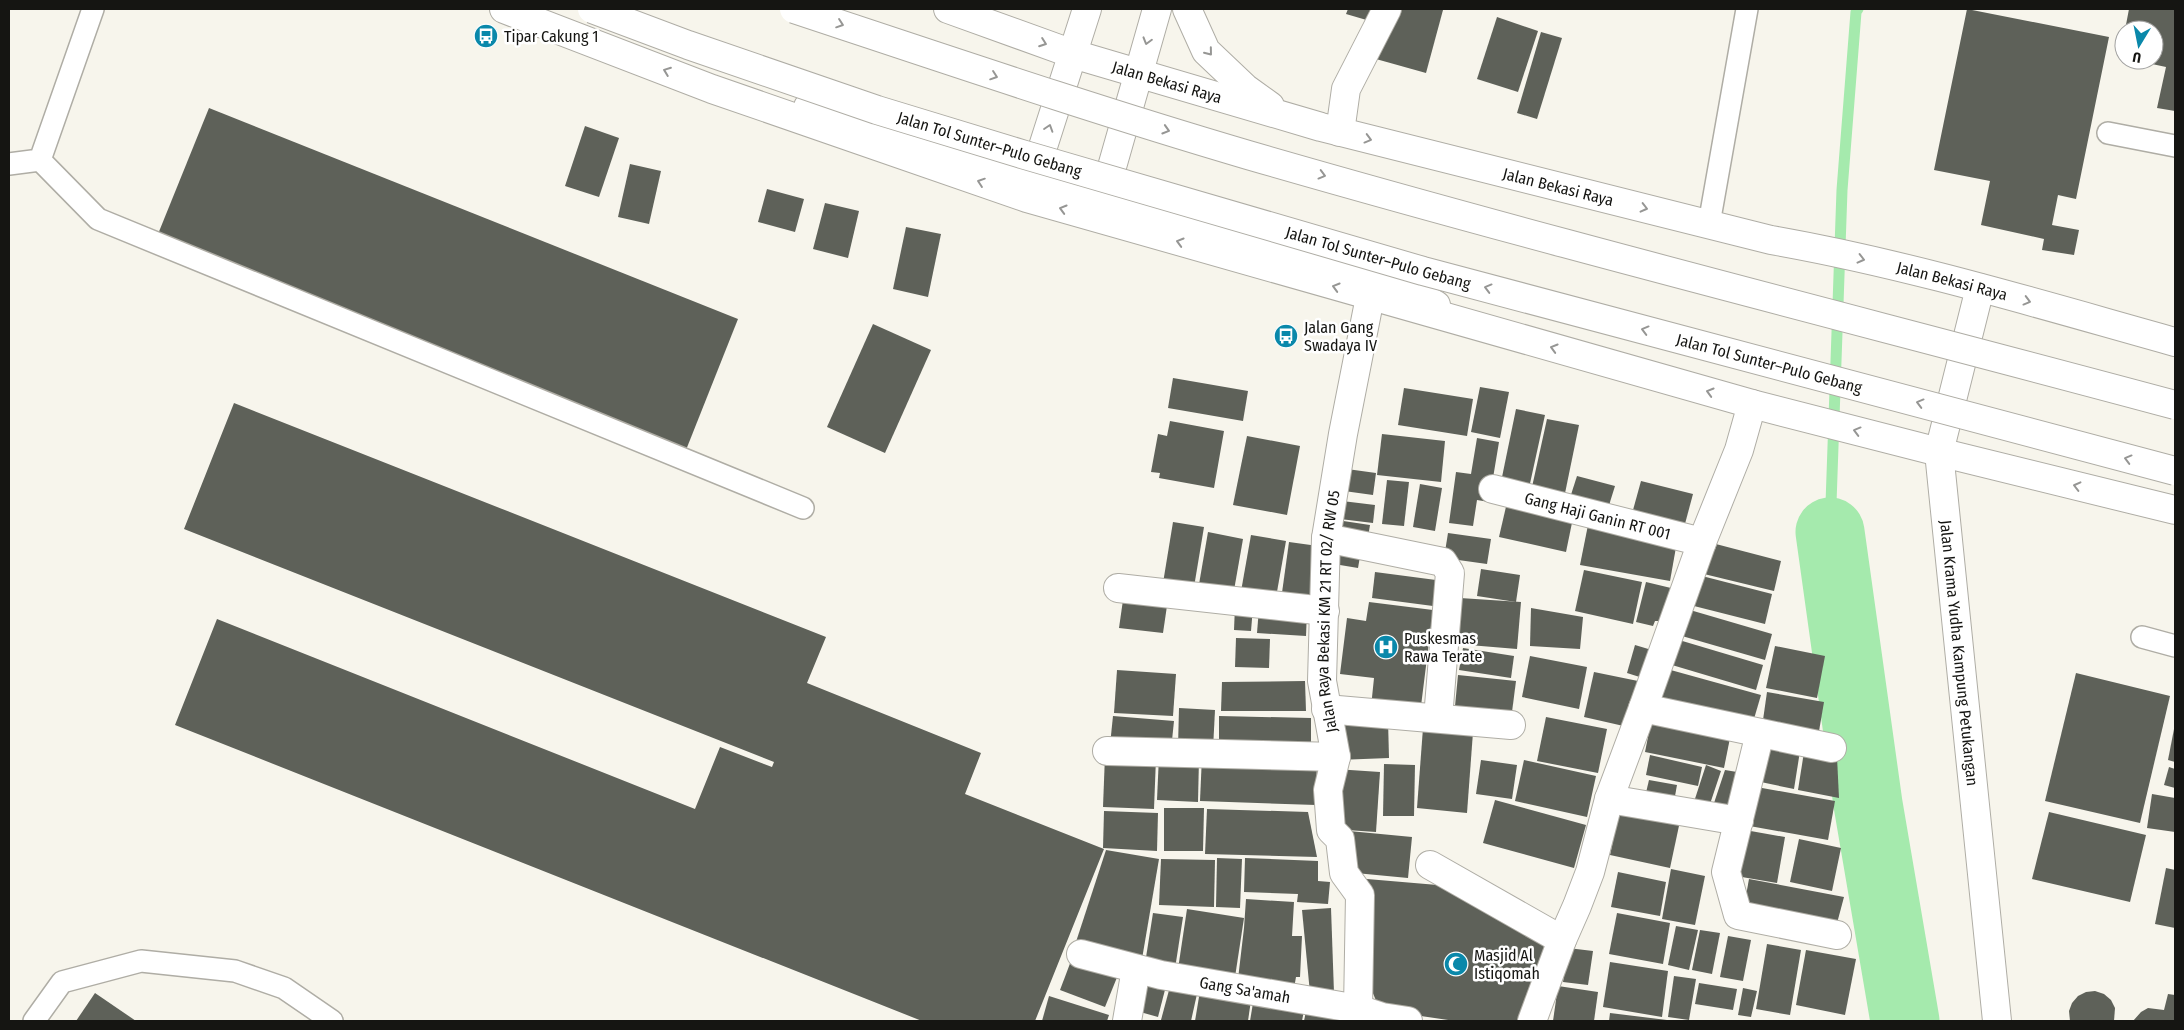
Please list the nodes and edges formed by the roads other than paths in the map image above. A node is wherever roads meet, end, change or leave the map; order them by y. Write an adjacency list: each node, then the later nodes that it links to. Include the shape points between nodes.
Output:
1 (93, 9): 16 (lane)
2 (504, 9): 18 (main road, one-way to 2, via 712,89)
3 (592, 9): 28 (main road, Jalan Tol Sunter–Pulo Gebang, one-way to 3, bridge, via 1423,271 1025,155 877,110)
4 (794, 9): 25 (main road, one-way to 25, bridge, via 1012,82 1247,155)
5 (948, 9): 11 (main road, Jalan Bekasi Raya, one-way to 11)
6 (1087, 9): 11 (main road)
7 (1157, 9): 12 (main road, one-way to 12)
8 (1187, 9): 13 (main road, one-way to 13, via 1206,51 1245,88 1276,110)
9 (1387, 9): 13 (main road)
10 (1747, 9): 20 (lane)
11 (1073, 54): 12 (main road, Jalan Bekasi Raya); 18 (main road, one-way to 11)
12 (1138, 74): 13 (main road, Jalan Bekasi Raya); 19 (main road)
13 (1330, 129): 20 (main road, Jalan Bekasi Raya, one-way to 20)
14 (2108, 133): 15 (lane)
15 (2175, 146)
16 (40, 160): 17 (lane); 30 (lane, via 98,219)
17 (9, 164)
18 (1031, 186): 19 (main road, one-way to 18)
19 (1101, 207): 22 (main road, one-way to 19); 23 (main road, via 1393,280)
20 (1709, 224): 21 (main road, Jalan Bekasi Raya, one-way to 21)
21 (1980, 288): 24 (main road, Jalan Bekasi Raya, one-way to 24); 27 (main road, Jalan Krama Yudha Kampung Petukangan)
22 (1370, 297): 23 (main road); 32 (main road, Jalan Raya Bekasi KM 21 RT 02/ RW 05, via 1342,434)
23 (1467, 323): 26 (main road, one-way to 23)
24 (2175, 342)
25 (2175, 405)
26 (1763, 407): 27 (main road, one-way to 26); 33 (main road, via 1739,450)
27 (1939, 452): 31 (main road, one-way to 27); 59 (main road, Jalan Krama Yudha Kampung Petukangan)
28 (2175, 471)
29 (1493, 489): 33 (main road, Gang Haji Ganin RT 001)
30 (803, 508)
31 (2175, 510)
32 (1326, 538): 35 (main road, Jalan Raya Bekasi KM 21 RT 02/ RW 05); 40 (main road, via 1443,562 1450,572)
33 (1702, 542): 38 (main road)
34 (1118, 588): 35 (main road)
35 (1325, 611): 39 (main road, Jalan Raya Bekasi KM 21 RT 02/ RW 05, via 1322,681)
36 (2142, 637): 37 (lane)
37 (2175, 646)
38 (1643, 708): 42 (main road); 46 (main road)
39 (1326, 709): 40 (main road); 45 (main road, Jalan Raya Bekasi KM 21 RT 02/ RW 05)
40 (1438, 718): 41 (main road)
41 (1511, 724)
42 (1760, 733): 43 (main road); 47 (main road)
43 (1832, 748)
44 (1107, 751): 45 (main road)
45 (1336, 757): 53 (main road, Jalan Raya Bekasi KM 21 RT 02/ RW 05, via 1328,790 1331,830 1340,839 1344,873 1360,895)
46 (1608, 799): 47 (main road); 50 (main road, via 1590,872)
47 (1739, 821): 49 (main road, via 1726,872 1738,915)
48 (1430, 865): 50 (main road)
49 (1837, 935)
50 (1562, 940): 58 (main road)
51 (1081, 954): 52 (main road, Gang Sa'amah)
52 (1136, 969): 53 (main road, Gang Sa'amah); 56 (main road)
53 (1374, 1016): 57 (main road, Gang Sa'amah)
54 (34, 1021): 55 (lane, via 62,982 141,961 235,970 284,988)
55 (332, 1021)
56 (1127, 1021)
57 (1408, 1021)
58 (1532, 1021)
59 (1997, 1021)

